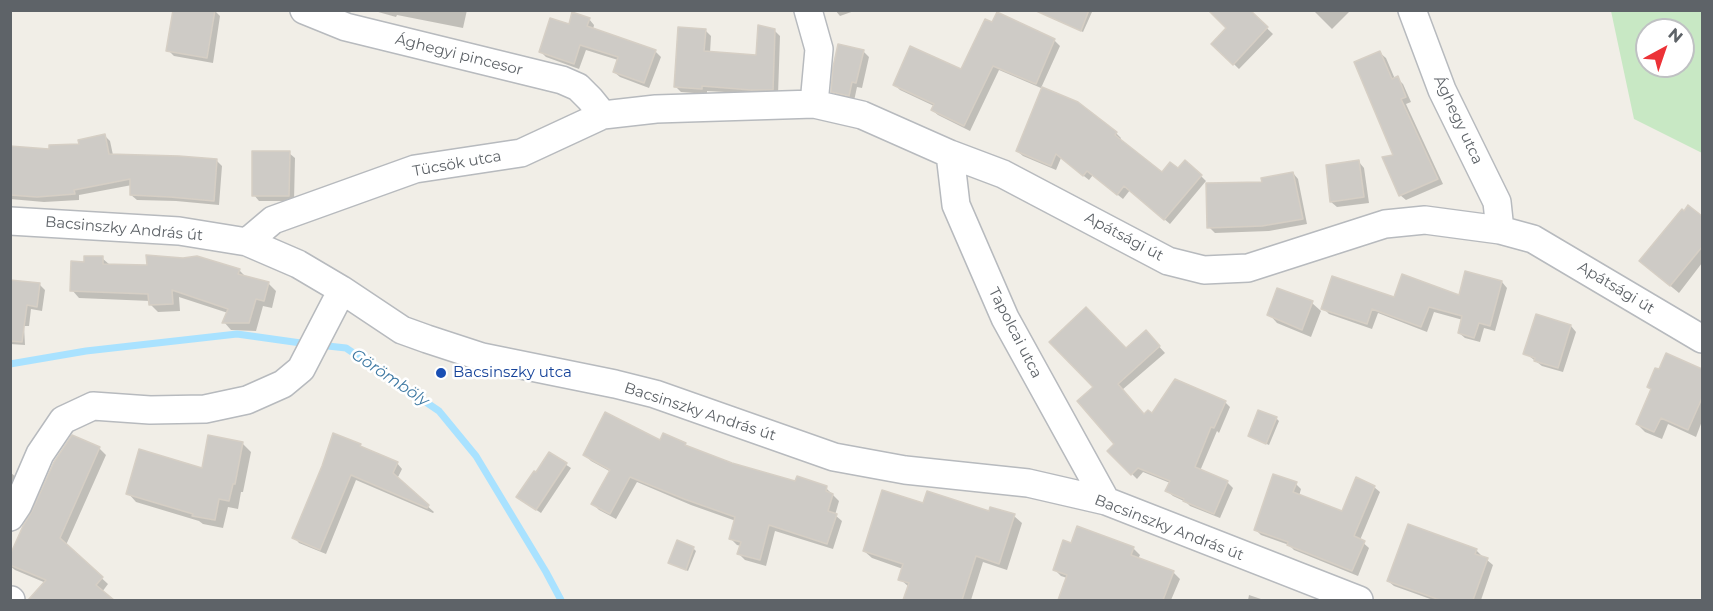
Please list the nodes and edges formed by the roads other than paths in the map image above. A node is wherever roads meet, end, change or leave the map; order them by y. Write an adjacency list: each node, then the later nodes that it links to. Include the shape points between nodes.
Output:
1 (304, 10): 5 (street, Ághegyi pincesor, via 346,27 562,80 578,87)
2 (808, 10): 4 (street, via 819,49)
3 (1412, 10): 8 (street, Ághegy utca, via 1442,90 1497,202)
4 (814, 104): 5 (street, Apátsági út, via 656,109); 6 (street, Apátsági út, via 862,115)
5 (603, 115): 9 (street, Tücsök utca, via 521,153 415,169 273,220)
6 (950, 154): 8 (street, Apátsági út, via 1003,174 1168,261 1204,270 1248,268 1385,224 1425,220); 12 (street, Tapolcai utca, via 956,205 1005,318)
7 (10, 220): 9 (street, Bacsinszky András út, via 179,231)
8 (1500, 230): 11 (street, Apátsági út, via 1533,239)
9 (247, 242): 10 (street, Bacsinszky András út, via 298,264)
10 (342, 290): 12 (street, Bacsinszky András út, via 402,330 427,339 482,357 655,394 834,457 905,470 1028,483); 13 (street, via 301,369 284,384 246,400 205,409 93,406 63,420 40,454)
11 (1702, 339)
12 (1106, 501): 14 (street, Bacsinszky András út)
13 (10, 517)
14 (1359, 600)

